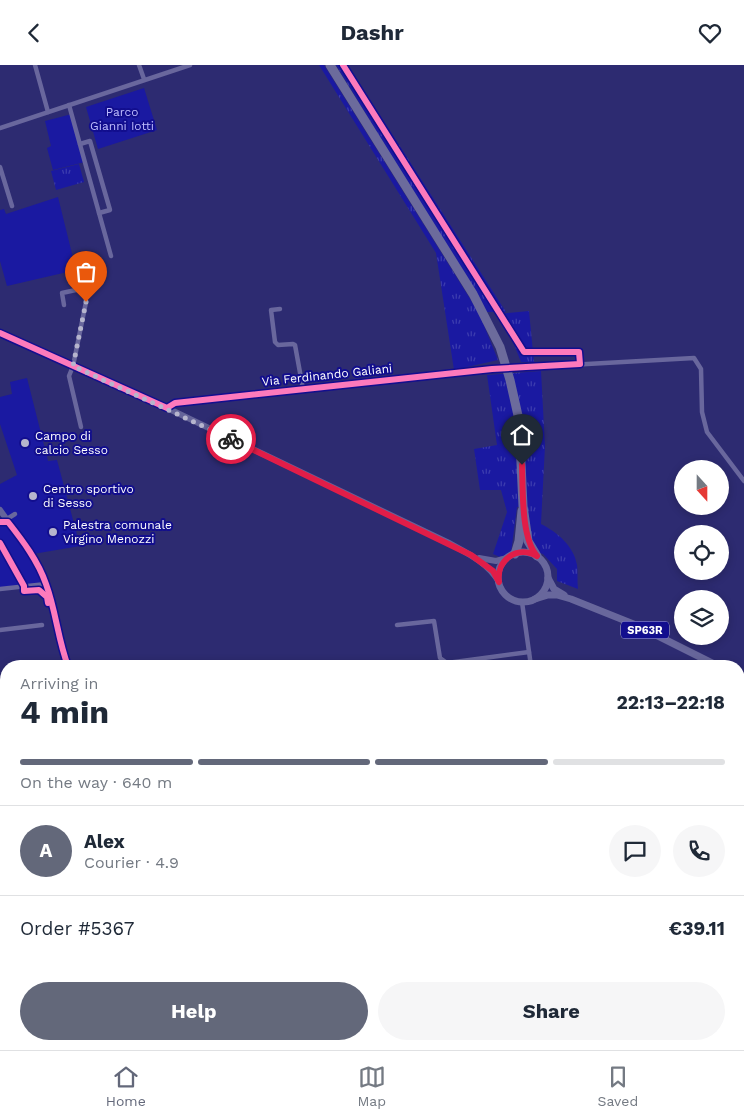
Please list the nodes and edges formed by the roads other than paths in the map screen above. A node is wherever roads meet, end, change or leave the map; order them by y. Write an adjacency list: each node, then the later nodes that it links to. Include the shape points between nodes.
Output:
1 (35, 65): 7 (street)
2 (139, 65): 5 (street)
3 (190, 65): 5 (street)
4 (330, 65): 24 (highway, SP63R, via 473,294 496,339 519,420)
5 (144, 79): 6 (street)
6 (69, 105): 7 (street); 9 (street)
7 (48, 112): 8 (street)
8 (0, 128)
9 (80, 144): 12 (street); 12 (street, via 90,141 110,210)
10 (0, 167): 11 (street)
11 (12, 206)
12 (99, 213): 13 (street)
13 (110, 257)
14 (64, 305): 17 (street, via 62,293 85,288 86,302)
15 (280, 309): 20 (street, via 271,310 275,342 278,345 295,345)
16 (0, 333): 17 (main road)
17 (73, 366): 21 (main road); 22 (street, via 69,376)
18 (516, 367): 23 (street, via 694,358 701,369 703,423)
19 (492, 369): 20 (street, Via Ferdinando Galiani)
20 (304, 389): 21 (street, Via Ferdinando Galiani, via 175,403)
21 (167, 408): 28 (main road)
22 (81, 427)
23 (744, 481)
24 (523, 506): 29 (highway, SP63R, via 519,541); 30 (highway, SP63R, via 528,541)
25 (0, 510): 27 (main road)
26 (15, 514): 27 (street)
27 (7, 519): 33 (main road, via 30,551)
28 (471, 555): 29 (main road, via 496,561); 32 (main road, via 493,571)
29 (511, 556): 30 (main road, via 527,552); 32 (main road, SP63R, via 500,569)
30 (537, 556): 31 (main road, SP63R, via 546,565)
31 (548, 577): 35 (main road, via 544,590); 36 (main road, SP63R, via 554,589)
32 (499, 582): 37 (main road, via 508,596)
33 (46, 584): 34 (street); 42 (main road)
34 (0, 589)
35 (535, 599): 36 (main road, SP63R, via 548,595); 37 (main road, SP63R)
36 (571, 599): 46 (main road, SP63R, via 636,625)
37 (522, 602): 41 (street)
38 (42, 625): 40 (street)
39 (397, 625): 43 (street, via 434,621)
40 (0, 630)
41 (529, 652): 44 (street); 45 (street)
42 (66, 660)
43 (443, 660)
44 (469, 660)
45 (530, 660)
46 (706, 660)

